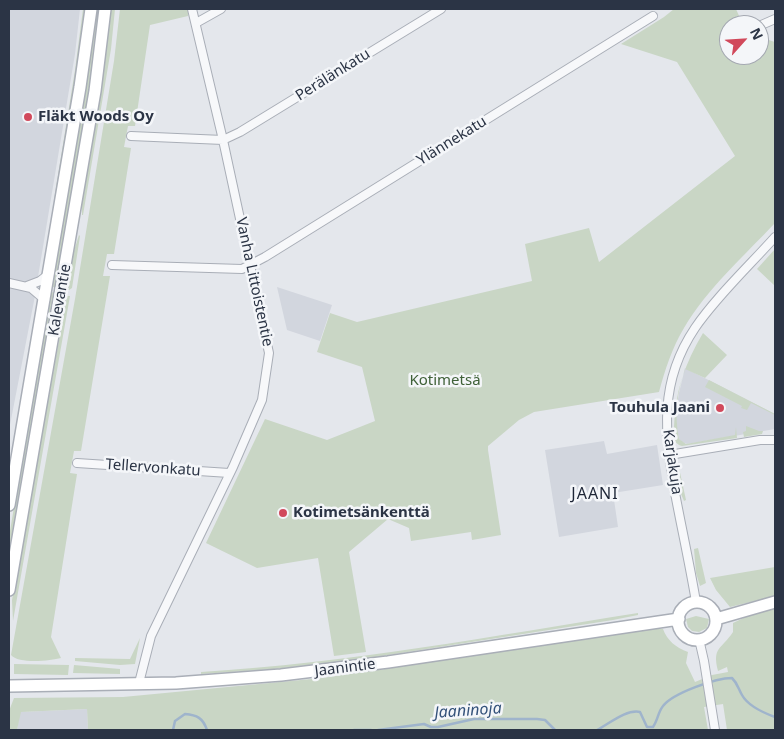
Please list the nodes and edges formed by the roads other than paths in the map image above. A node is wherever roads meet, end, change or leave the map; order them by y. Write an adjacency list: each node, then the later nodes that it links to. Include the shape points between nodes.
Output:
1 (90, 9): 13 (main road, Kalevantie)
2 (105, 9): 22 (main road, Kalevantie, via 95,91)
3 (192, 9): 7 (street, Vanha Littoistentie)
4 (221, 9): 7 (street)
5 (441, 9): 9 (street, Perälänkatu)
6 (653, 16): 12 (street, Ylännekatu)
7 (196, 23): 9 (street, Vanha Littoistentie)
8 (131, 136): 9 (street)
9 (223, 140): 12 (street, Vanha Littoistentie)
10 (775, 237): 18 (street, Karjakuja, via 705,315 685,347 676,366 667,407)
11 (112, 265): 12 (street, via 242,269)
12 (250, 265): 20 (street, Vanha Littoistentie, via 269,360 262,400)
13 (50, 273): 15 (street); 16 (main road, Kalevantie)
14 (9, 283): 15 (street)
15 (27, 286): 16 (street)
16 (45, 300): 21 (main road, Kalevantie)
17 (775, 440): 18 (street)
18 (669, 455): 23 (street, Karjakuja)
19 (78, 463): 20 (street, Tellervonkatu)
20 (229, 473): 28 (street, Vanha Littoistentie, via 151,636)
21 (9, 505)
22 (9, 590)
23 (696, 602): 25 (main road, via 685,607); 26 (main road, via 711,608)
24 (775, 602): 26 (main road)
25 (679, 619): 27 (main road, via 682,632); 28 (main road, Jaanintie, via 321,671 223,680)
26 (716, 619): 27 (main road, via 712,633)
27 (699, 640): 30 (street)
28 (139, 683): 29 (main road, Jaanintie)
29 (9, 686)
30 (715, 730)

